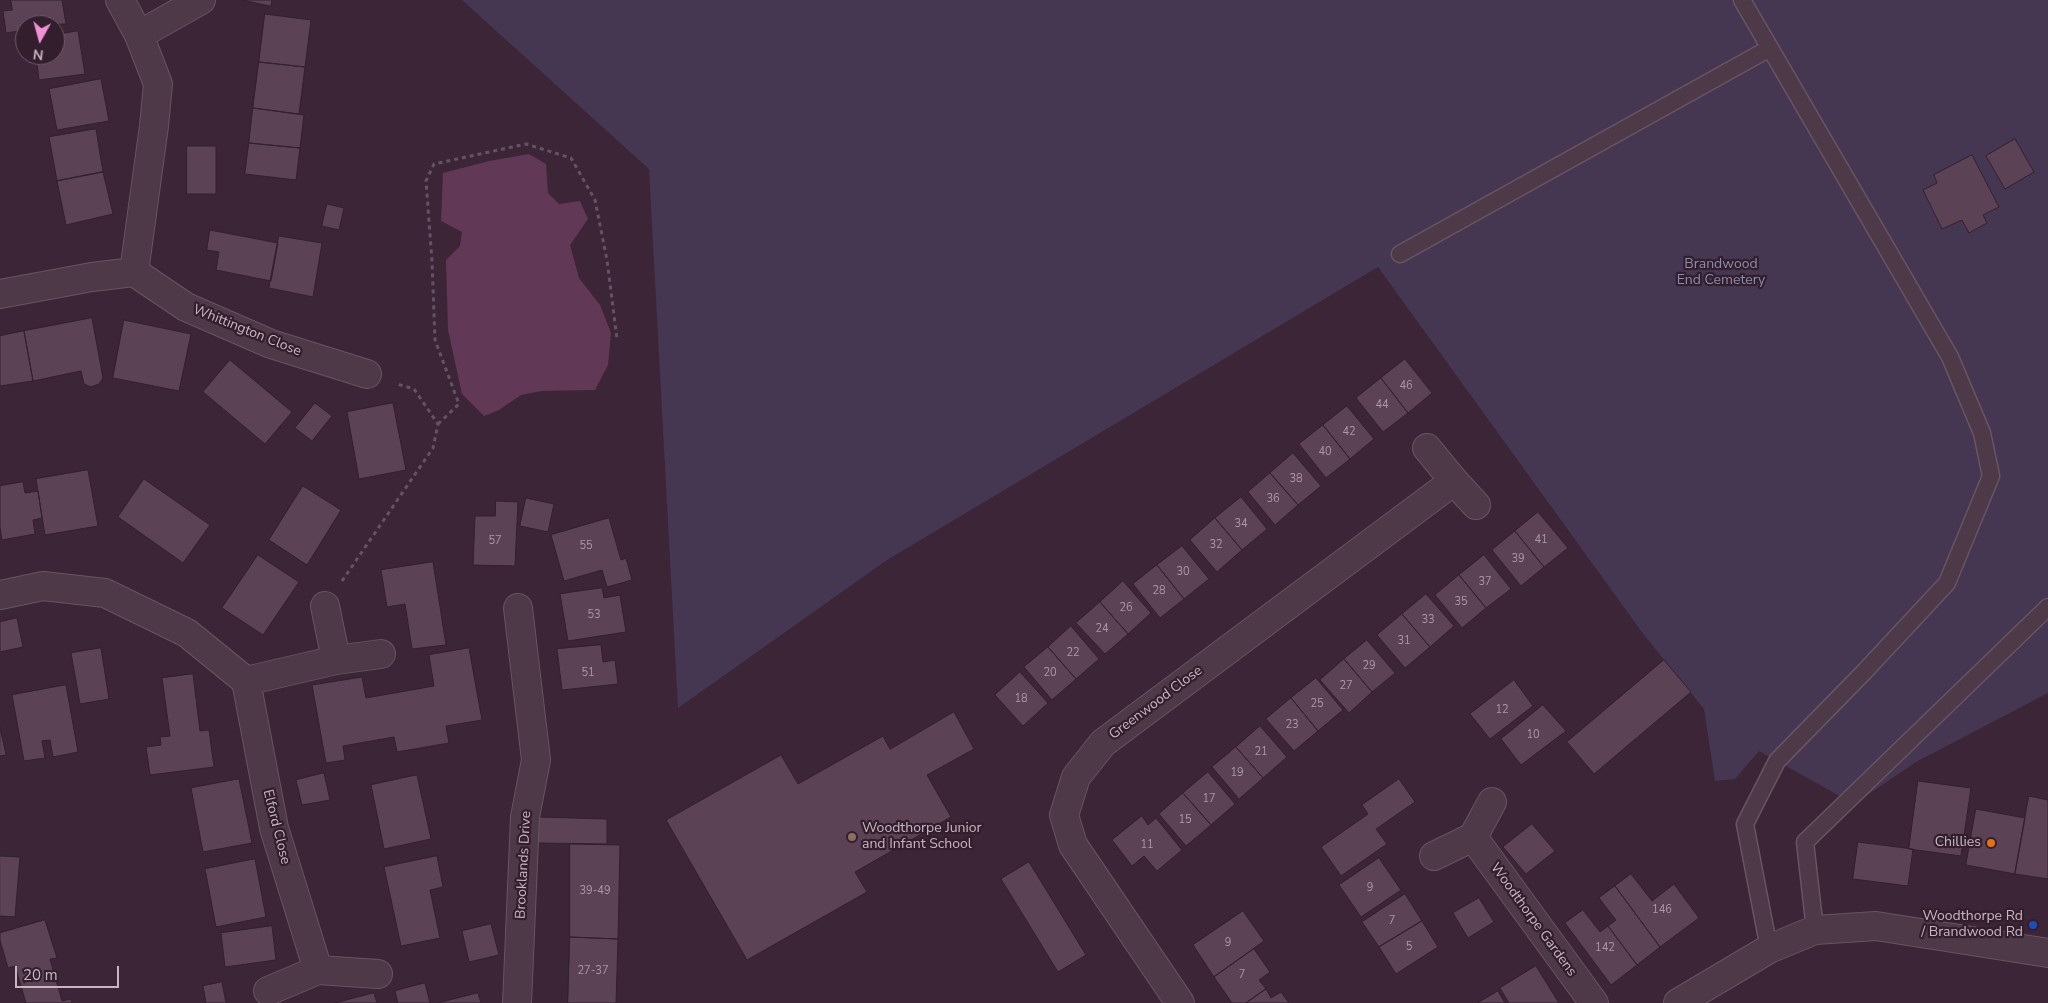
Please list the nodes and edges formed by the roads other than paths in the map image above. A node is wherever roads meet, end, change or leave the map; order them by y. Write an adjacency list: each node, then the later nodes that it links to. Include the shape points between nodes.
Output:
1 (120, 0): 4 (street)
2 (201, 0): 4 (street)
3 (1742, 0): 5 (lane)
4 (139, 35): 7 (street, via 158,84)
5 (1770, 48): 6 (lane); 24 (lane, via 1950,357 1982,433 1991,476 1947,583 1777,761 1744,824)
6 (1400, 254)
7 (134, 272): 8 (street, via 92,276); 9 (street, Whittington Close, via 186,307 271,344)
8 (0, 294)
9 (367, 374)
10 (1427, 448): 11 (street)
11 (1454, 482): 12 (street); 30 (street, Greenwood Close, via 1102,743 1076,777 1064,815 1072,845)
12 (1476, 505)
13 (0, 595): 19 (street, via 43,586 105,593 187,633)
14 (325, 606): 18 (street)
15 (2048, 607): 23 (lane, via 1805,842)
16 (518, 608): 29 (street, Brooklands Drive, via 536,760 525,817)
17 (381, 654): 18 (street)
18 (336, 660): 19 (street)
19 (246, 681): 26 (street, Elford Close, via 274,828)
20 (1492, 802): 21 (street)
21 (1473, 836): 22 (street); 31 (street, Woodthorpe Gardens)
22 (1434, 856)
23 (1814, 930): 24 (street); 25 (street, via 1876,926)
24 (1769, 950): 32 (street)
25 (2048, 953)
26 (318, 970): 27 (street); 28 (street)
27 (378, 974)
28 (268, 991)
29 (517, 1003)
30 (1180, 1003)
31 (1594, 1003)
32 (1678, 1003)

